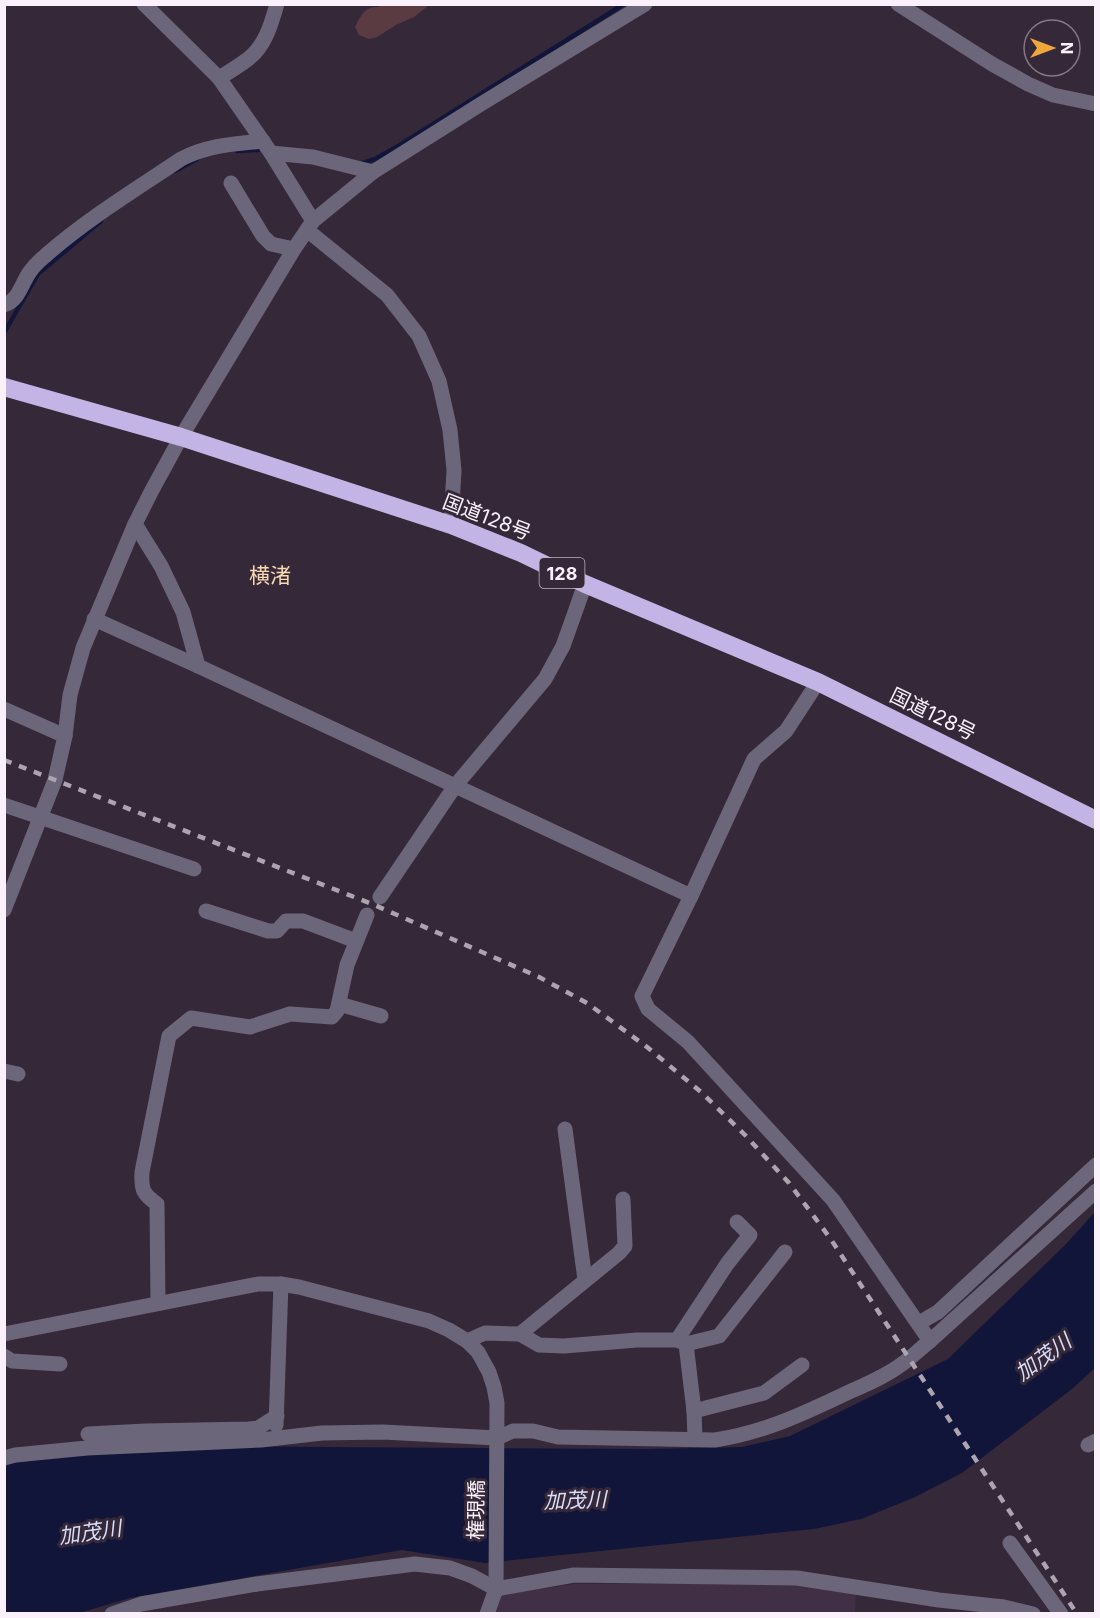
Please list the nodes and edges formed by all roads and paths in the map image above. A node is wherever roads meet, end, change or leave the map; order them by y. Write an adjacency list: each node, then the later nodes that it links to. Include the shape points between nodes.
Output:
1 (144, 4): 5 (street)
2 (277, 4): 5 (street, via 262,44 249,59)
3 (645, 4): 8 (street)
4 (897, 4): 6 (street, via 1028,84 1053,95)
5 (219, 78): 7 (street)
6 (1095, 104)
7 (267, 147): 8 (street); 10 (street); 12 (street, via 210,147 181,159 97,215 44,257 30,272 17,297)
8 (373, 172): 10 (street)
9 (231, 183): 11 (street, via 263,236 272,244)
10 (310, 226): 11 (street); 16 (street, via 387,295 419,336 439,381 450,430 454,470)
11 (294, 249): 14 (street)
12 (4, 305)
13 (4, 387): 14 (highway, 国道128号 / 128)
14 (181, 437): 15 (street); 16 (highway, 国道128号 / 128)
15 (135, 524): 18 (street); 19 (street, via 183,612)
16 (451, 525): 17 (highway, 国道128号 / 128)
17 (585, 584): 20 (highway, 国道128号 / 128); 23 (street, via 563,646 545,679)
18 (94, 619): 19 (street); 22 (street, via 70,695)
19 (198, 666): 23 (street)
20 (818, 682): 26 (highway, 国道128号 / 128); 28 (street, via 786,731 754,759)
21 (4, 710): 22 (street)
22 (65, 736): 25 (street)
23 (455, 786): 28 (street); 29 (street)
24 (4, 805): 25 (street)
25 (41, 818): 27 (street); 30 (street)
26 (1095, 820)
27 (194, 869)
28 (691, 896): 45 (street, via 642,996 648,1009 688,1042 833,1200)
29 (380, 897)
30 (4, 910)
31 (206, 911): 33 (street, via 268,932 277,932 286,921 303,921)
32 (367, 915): 33 (street)
33 (356, 941): 34 (street)
34 (339, 1004): 35 (street); 44 (street, via 332,1017 290,1014 250,1028 191,1018 169,1036 141,1186 157,1204)
35 (381, 1016)
36 (565, 1129): 42 (street)
37 (1095, 1165): 45 (street, via 938,1312)
38 (1095, 1191): 49 (street)
39 (623, 1199): 42 (street, via 625,1246)
40 (737, 1222): 50 (street, via 750,1235 727,1264)
41 (785, 1252): 50 (street, via 718,1336)
42 (585, 1280): 47 (street)
43 (281, 1284): 44 (street, via 258,1284); 48 (street, via 429,1321); 55 (street)
44 (158, 1303): 46 (street)
45 (919, 1323): 49 (street)
46 (4, 1334)
47 (520, 1334): 48 (street, via 485,1333); 50 (street, via 539,1345)
48 (467, 1341): 59 (street, 権現橋, via 478,1352 494,1387)
49 (930, 1341): 58 (street, via 903,1364 811,1411 740,1437)
50 (681, 1342): 54 (street)
51 (4, 1356): 52 (street, via 12,1361)
52 (60, 1364)
53 (802, 1365): 54 (street, via 764,1393)
54 (694, 1411): 58 (street)
55 (276, 1416): 56 (street, via 249,1430); 57 (street)
56 (88, 1434)
57 (276, 1438): 59 (street, via 383,1432); 60 (street, via 87,1448)
58 (695, 1439): 59 (street, via 558,1437 513,1431)
59 (497, 1440): 62 (street, 権現橋)
60 (4, 1458)
61 (1010, 1543): 68 (street)
62 (496, 1583): 63 (street, via 450,1568 415,1564 257,1584); 64 (street, via 574,1575 797,1578); 66 (street, 権現橋)
63 (141, 1609): 65 (street)
64 (1003, 1610): 67 (street)
65 (112, 1614)
66 (487, 1614)
67 (1033, 1614)
68 (1061, 1614)

